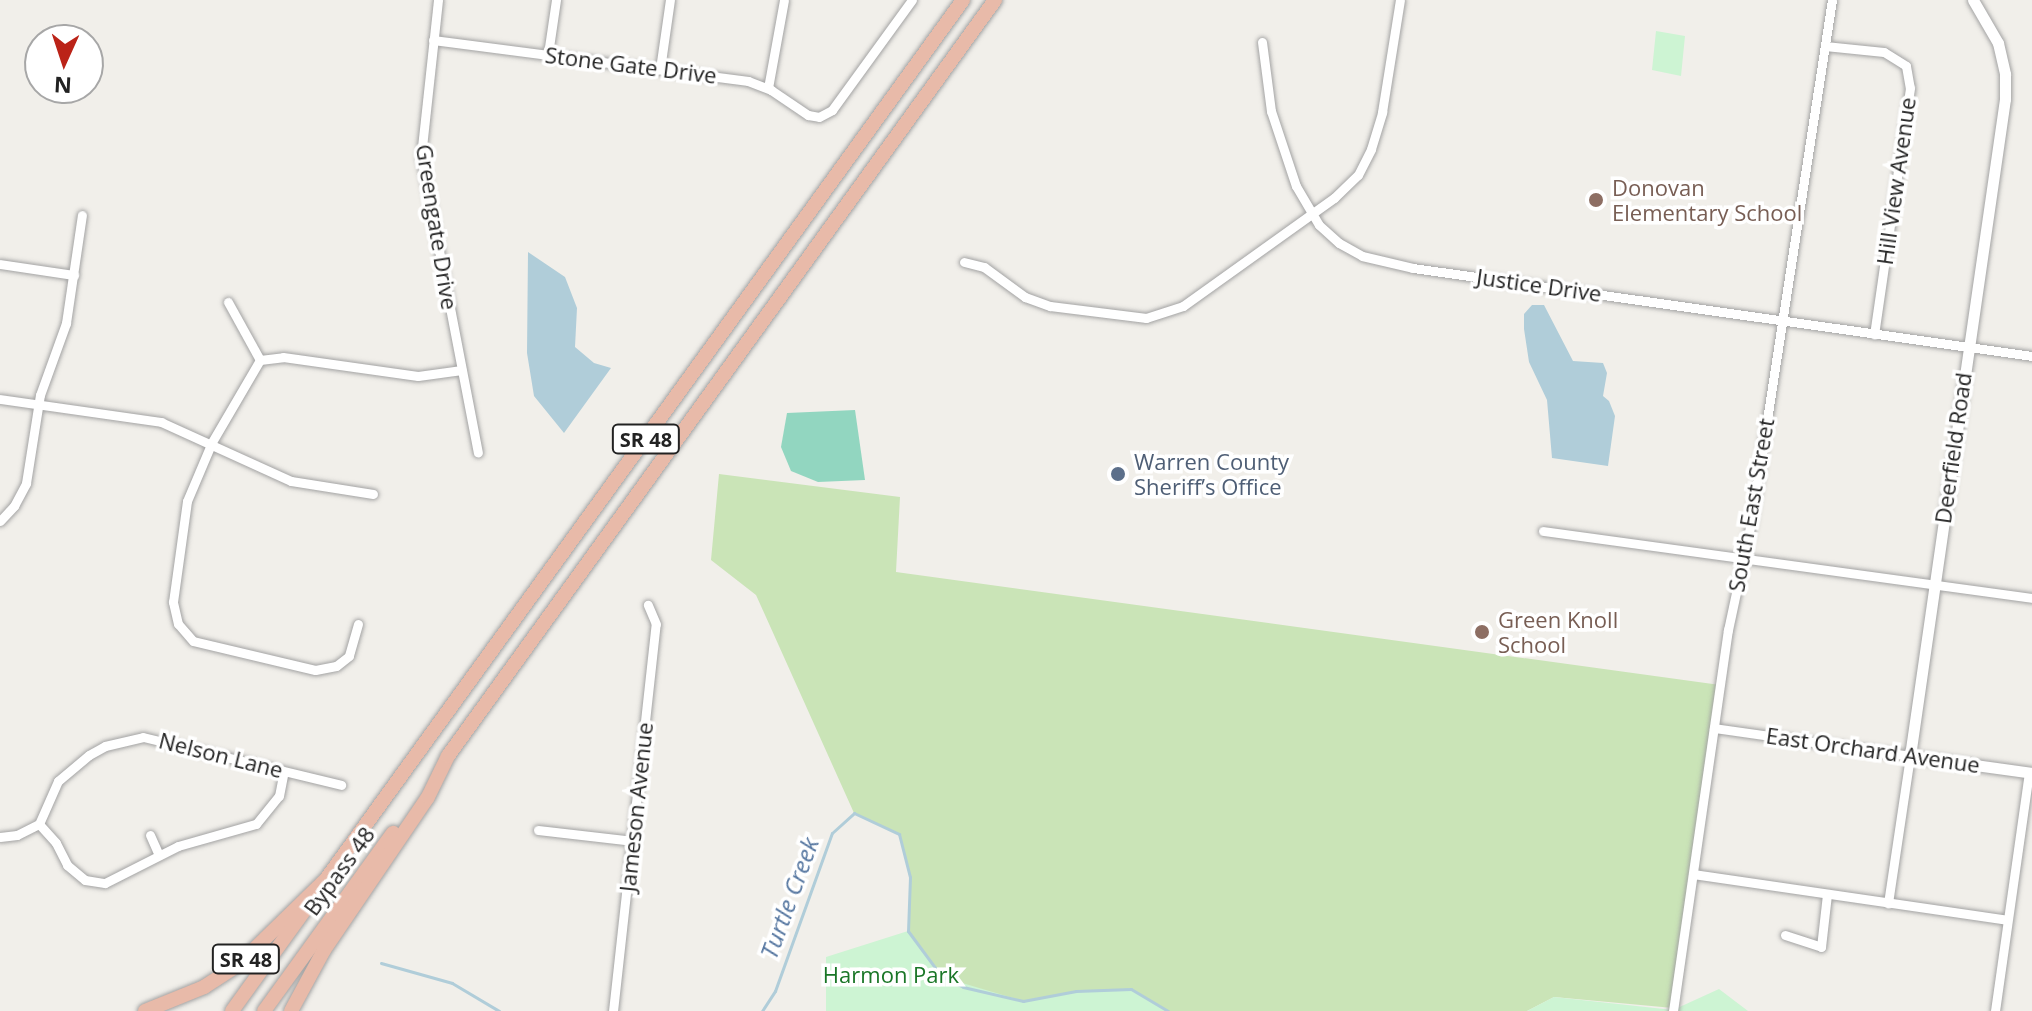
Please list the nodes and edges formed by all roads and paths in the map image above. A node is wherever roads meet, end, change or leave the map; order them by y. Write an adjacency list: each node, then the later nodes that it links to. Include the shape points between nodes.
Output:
1 (438, 0): 11 (street, Greengate Drive)
2 (556, 0): 14 (street)
3 (670, 0): 15 (street)
4 (784, 0): 16 (street)
5 (912, 0): 16 (street, Stone Gate Drive, via 832,110 819,117 808,115)
6 (963, 0): 54 (highway, SR 48)
7 (995, 0): 42 (highway, SR 48)
8 (1400, 0): 18 (street, via 1371,149 1358,175)
9 (1832, 0): 13 (street, South East Street)
10 (1973, 0): 25 (street, Deerfield Road, via 1998,43 2005,80)
11 (433, 40): 14 (street, Stone Gate Drive); 28 (street, Greengate Drive, via 421,157)
12 (1262, 42): 18 (street, Justice Drive, via 1282,148)
13 (1825, 46): 23 (street, South East Street); 24 (street, Hill View Avenue, via 1884,52 1906,66 1910,88)
14 (548, 54): 15 (street, Stone Gate Drive)
15 (660, 69): 16 (street, Stone Gate Drive)
16 (768, 88)
17 (82, 215): 21 (street)
18 (1311, 215): 19 (street, via 1183,306 1146,318 1037,303 995,273); 23 (street, Justice Drive, via 1339,243 1381,262)
19 (964, 262)
20 (0, 264): 21 (street)
21 (74, 275): 30 (street, via 66,323)
22 (228, 302): 27 (street)
23 (1783, 320): 24 (street, Justice Drive); 36 (street, South East Street)
24 (1874, 334): 25 (street, Justice Drive)
25 (1968, 347): 26 (street, Justice Drive); 37 (street, Deerfield Road)
26 (2032, 356)
27 (260, 360): 28 (street, via 283,357 418,376); 31 (street)
28 (462, 370): 32 (street, Greengate Drive)
29 (0, 399): 30 (street)
30 (38, 404): 31 (street, via 161,422); 34 (street, via 26,483)
31 (212, 442): 33 (street, via 291,481); 40 (street, via 187,501 173,602 178,624 193,641 315,670 336,666 349,656)
32 (478, 453)
33 (373, 494)
34 (0, 521)
35 (1543, 531): 36 (street)
36 (1742, 559): 37 (street); 41 (street, South East Street)
37 (1933, 585): 38 (street); 43 (street, Deerfield Road)
38 (2032, 598)
39 (648, 605): 51 (street, Jameson Avenue, via 656,624)
40 (358, 624)
41 (1714, 728): 43 (street, East Orchard Avenue); 53 (street, South East Street)
42 (448, 756): 61 (highway, Bypass 48); 62 (highway, SR 48, via 428,797 324,950)
43 (1910, 756): 45 (street, East Orchard Avenue); 56 (street, Deerfield Road)
44 (284, 771): 46 (street, Nelson Lane); 47 (street, Nelson Lane, via 143,737 89,755 58,781); 52 (street, via 279,796 256,824)
45 (2030, 773): 57 (street)
46 (341, 785)
47 (39, 824): 50 (street); 52 (street, via 67,865 85,880 105,883)
48 (538, 830): 51 (street)
49 (150, 835): 52 (street)
50 (0, 837)
51 (633, 841): 63 (street, Jameson Avenue)
52 (159, 855)
53 (1693, 874): 55 (street); 64 (street, South East Street)
54 (327, 878): 59 (highway, SR 48, via 238,965 204,987); 60 (highway, Bypass 48)
55 (1827, 894): 56 (street); 58 (street, via 1821,947)
56 (1888, 903): 57 (street)
57 (2007, 920): 65 (street)
58 (1785, 935)
59 (145, 1011)
60 (232, 1011)
61 (264, 1011)
62 (291, 1011)
63 (613, 1011)
64 (1673, 1011)
65 (1995, 1011)

